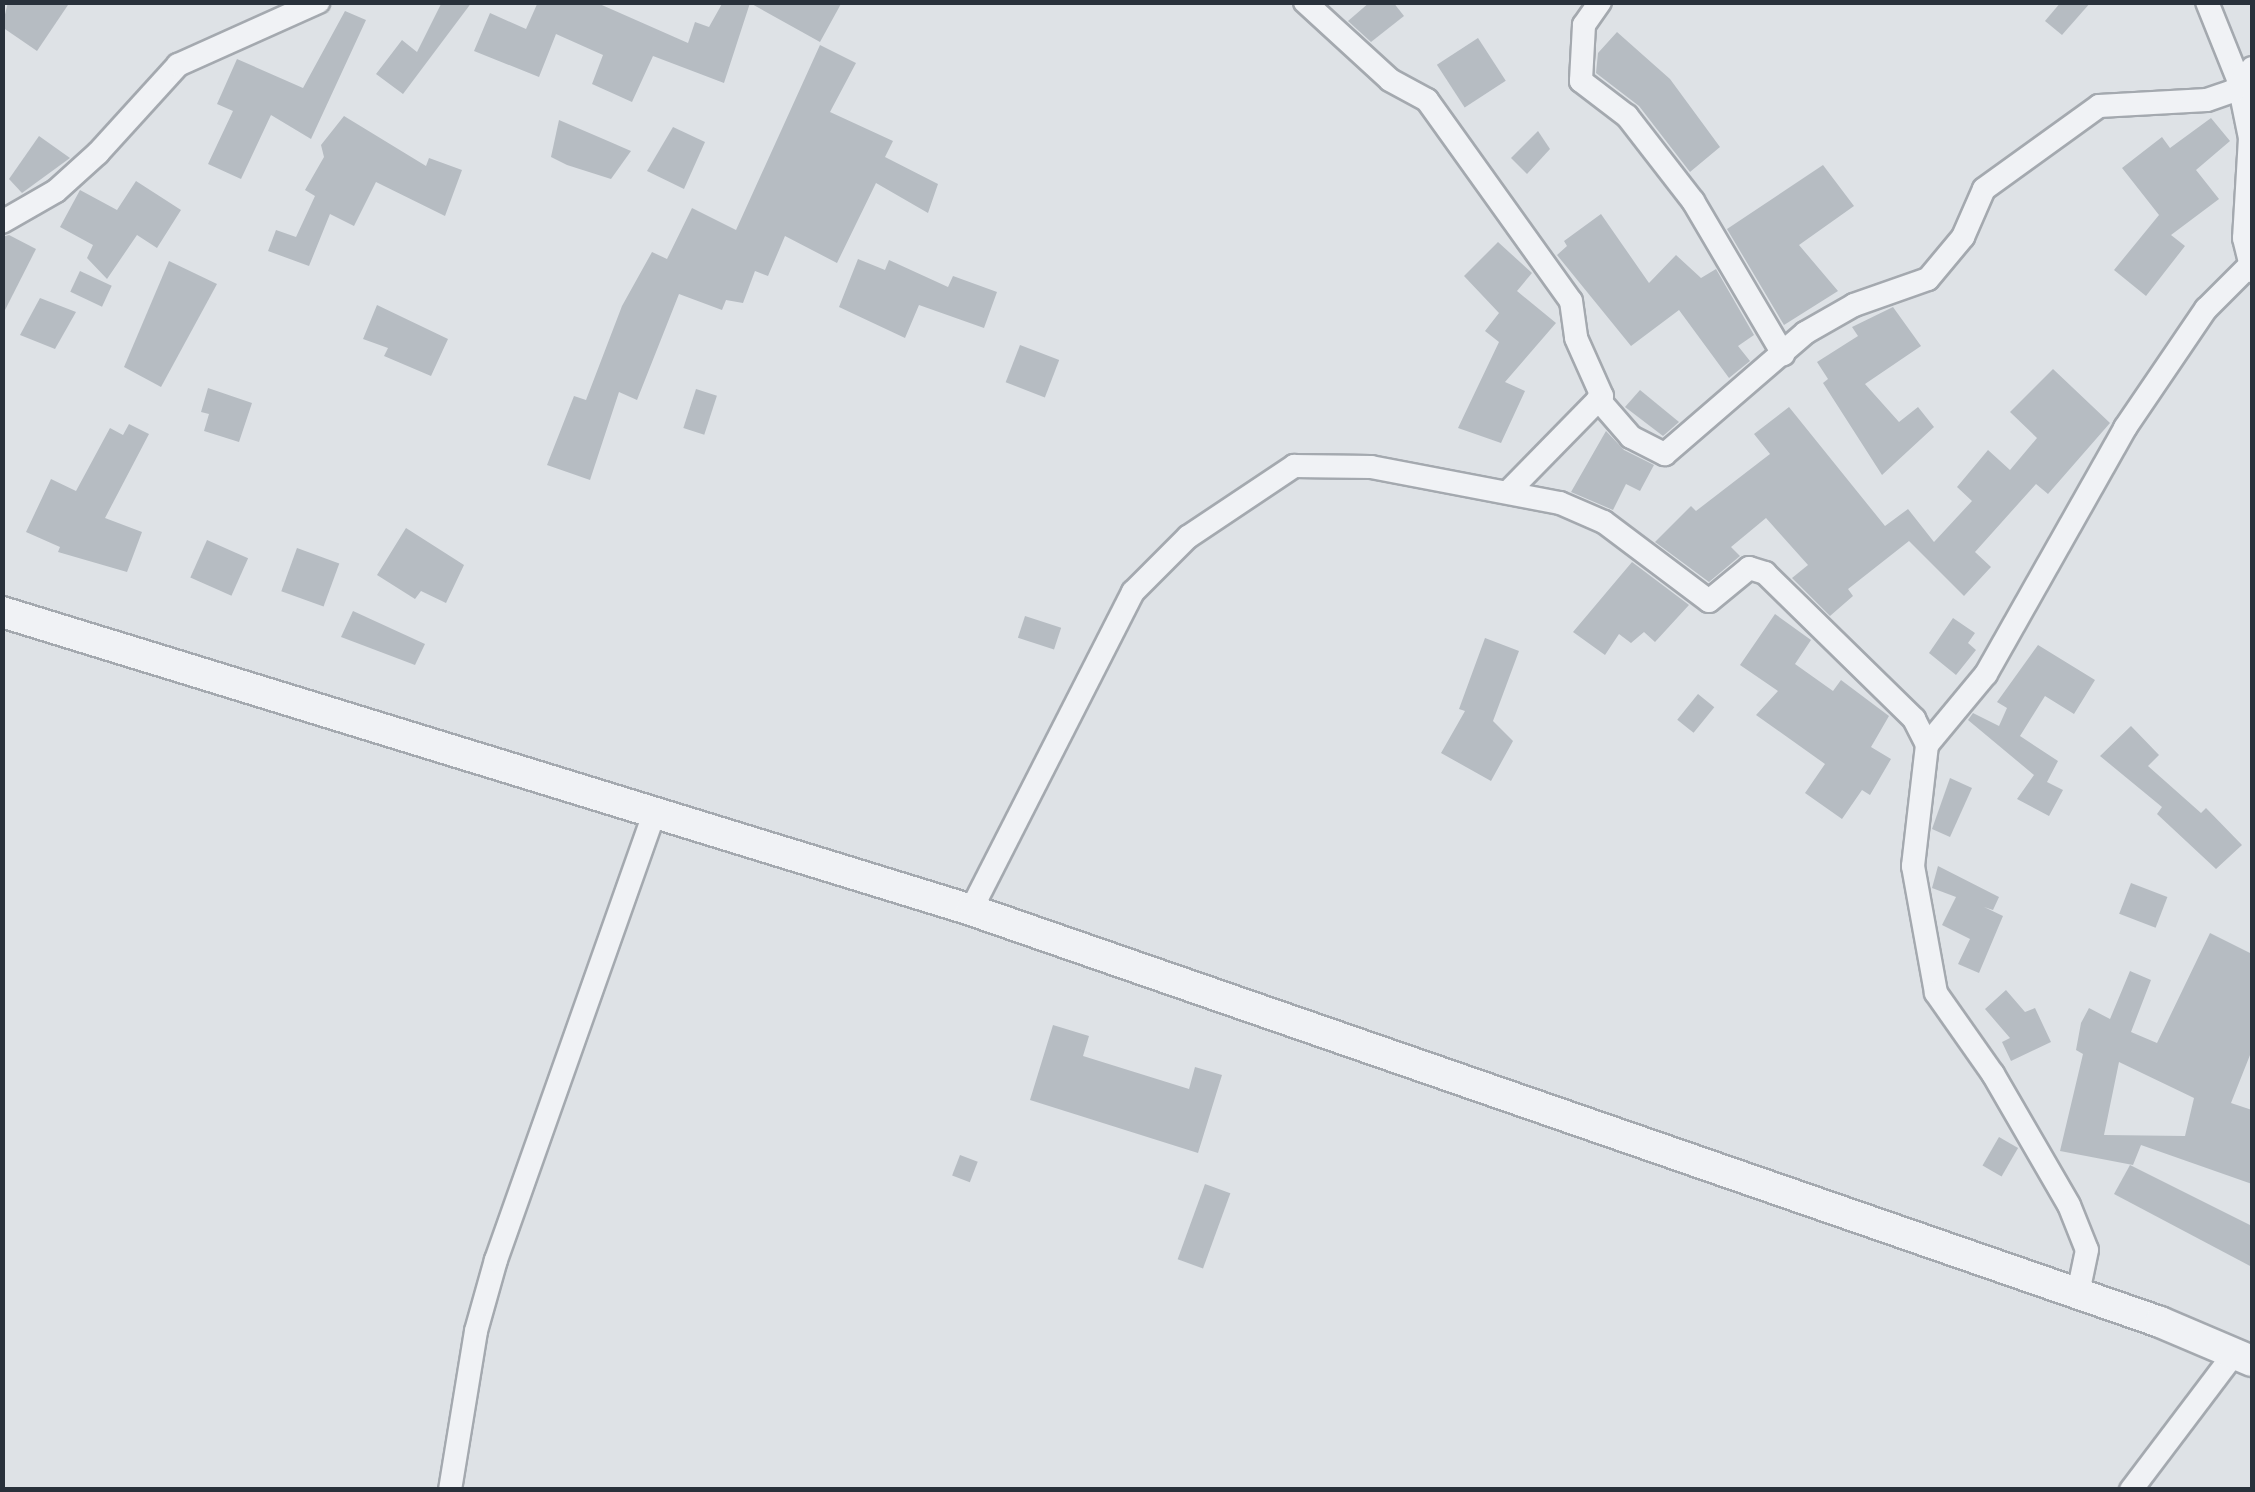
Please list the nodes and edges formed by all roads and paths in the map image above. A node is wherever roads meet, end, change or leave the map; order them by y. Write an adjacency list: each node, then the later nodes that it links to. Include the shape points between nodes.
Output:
1 (318, 2): 6 (street, via 178,65 84,166)
2 (1306, 2): 9 (street, via 1390,80 1428,100 1487,188 1541,252 1571,300 1576,338 1595,372)
3 (1600, 2): 8 (street, via 1584,25 1581,81 1627,116 1693,200)
4 (2207, 2): 5 (street)
5 (2248, 77): 7 (street, via 2244,238); 8 (street, via 2233,92 2207,100 2099,106 1984,189 1963,237 1928,279 1854,305)
6 (2, 222)
7 (2252, 268): 12 (street, via 2206,309 2135,414 1986,674)
8 (1783, 354): 9 (street, via 1666,454 1631,436)
9 (1598, 399): 10 (street)
10 (1510, 491): 12 (street, via 1604,522 1709,601 1749,568 1765,573 1914,719); 14 (street, via 1371,468 1294,466 1188,537 1133,592 1102,644 1084,698)
11 (2, 612): 13 (street)
12 (1928, 745): 15 (street, via 1913,866 1936,993 1993,1074 2069,1205 2087,1250)
13 (654, 813): 14 (street); 17 (street, via 496,1260 476,1331)
14 (971, 910): 15 (street)
15 (2078, 1294): 16 (street)
16 (2243, 1358): 18 (street)
17 (450, 1490)
18 (2131, 1490)

